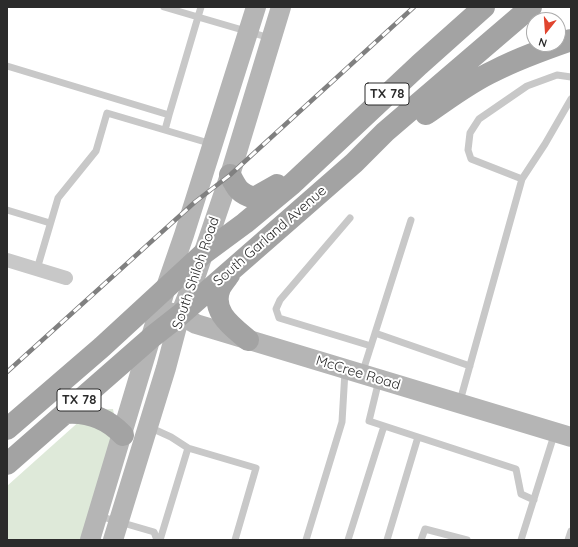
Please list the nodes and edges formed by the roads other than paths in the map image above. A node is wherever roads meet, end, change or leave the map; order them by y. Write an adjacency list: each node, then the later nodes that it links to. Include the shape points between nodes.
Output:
1 (164, 7): 7 (lane)
2 (201, 7): 7 (lane)
3 (256, 7): 8 (main road, South Shiloh Road)
4 (282, 7): 9 (main road, South Shiloh Road)
5 (484, 7): 20 (main road, South Garland Avenue / TX 78)
6 (531, 7): 17 (main road, South Garland Avenue / TX 78, via 385,132)
7 (198, 17): 8 (lane); 14 (lane)
8 (248, 32): 9 (lane); 16 (main road, South Shiloh Road)
9 (272, 38): 18 (main road, South Shiloh Road)
10 (571, 40): 17 (main road, via 492,71 455,93)
11 (7, 66): 14 (lane)
12 (571, 77): 19 (lane, via 557,75 527,86 479,119 470,132 468,150 471,159)
13 (571, 99): 19 (lane)
14 (169, 115): 15 (lane)
15 (165, 130): 16 (lane); 24 (lane, via 107,113 96,151 58,198)
16 (213, 145): 30 (main road, South Shiloh Road)
17 (354, 163): 27 (main road, South Garland Avenue / TX 78)
18 (230, 175): 20 (main road, via 237,190 254,198 278,185); 25 (main road, South Shiloh Road)
19 (522, 179): 37 (lane)
20 (292, 184): 25 (main road, South Garland Avenue / TX 78)
21 (7, 210): 24 (lane)
22 (350, 218): 36 (lane, via 280,300 276,309 279,318)
23 (410, 220): 33 (lane)
24 (50, 223): 28 (lane)
25 (203, 254): 30 (main road, South Garland Avenue / TX 78); 32 (main road, South Shiloh Road)
26 (7, 260): 28 (street)
27 (234, 267): 32 (main road, South Garland Avenue / TX 78); 35 (main road, via 220,288 218,307 222,316)
28 (37, 270): 29 (street)
29 (66, 278)
30 (166, 287): 31 (main road, South Garland Avenue / TX 78)
31 (153, 307): 32 (main road, McCree Road); 34 (main road, South Shiloh Road); 43 (main road, South Garland Avenue / TX 78, via 102,347)
32 (180, 315): 34 (main road, South Garland Avenue / TX 78); 35 (main road, McCree Road, via 196,324); 42 (main road, South Shiloh Road)
33 (375, 333): 36 (lane); 37 (lane)
34 (152, 337): 40 (main road, South Garland Avenue / TX 78); 44 (main road, South Shiloh Road)
35 (248, 340): 38 (main road, McCree Road)
36 (371, 346): 38 (lane)
37 (470, 366): 39 (lane)
38 (362, 374): 39 (main road, McCree Road); 41 (lane, via 369,421); 58 (lane, via 342,422)
39 (460, 404): 45 (main road, McCree Road)
40 (65, 412): 44 (main road, via 83,412 101,418); 48 (main road, South Garland Avenue / TX 78)
41 (384, 426): 46 (lane); 59 (lane)
42 (148, 427): 47 (lane); 51 (main road, South Shiloh Road)
43 (7, 430)
44 (123, 435): 50 (main road, South Shiloh Road)
45 (563, 435): 49 (lane)
46 (418, 437): 49 (lane, via 516,469 522,494); 60 (lane)
47 (188, 448): 56 (lane); 57 (lane, via 256,468)
48 (7, 464)
49 (534, 500): 63 (lane)
50 (98, 516): 51 (lane); 53 (main road, South Shiloh Road)
51 (119, 521): 54 (main road, South Shiloh Road); 55 (lane, via 154,532)
52 (571, 532): 64 (lane)
53 (90, 540)
54 (113, 540)
55 (157, 540)
56 (160, 540)
57 (235, 540)
58 (306, 540)
59 (348, 540)
60 (387, 540)
61 (421, 540): 62 (lane, via 424,529)
62 (467, 540)
63 (521, 540)
64 (568, 540)

